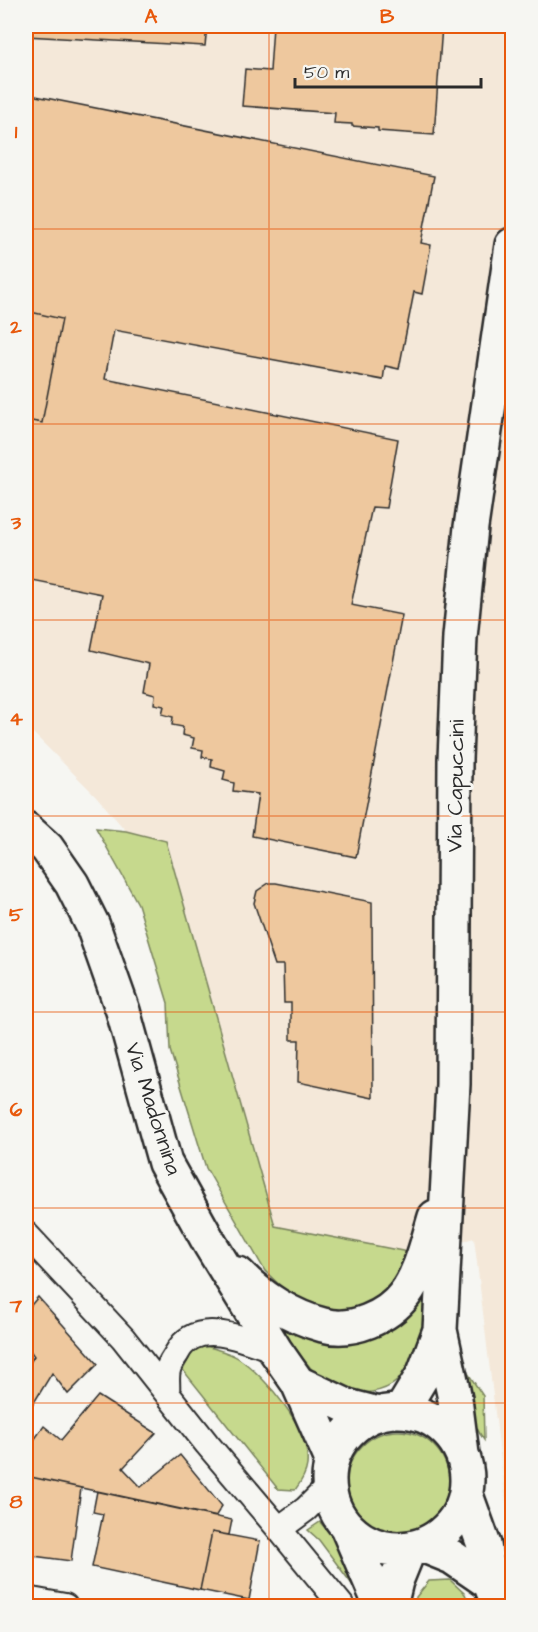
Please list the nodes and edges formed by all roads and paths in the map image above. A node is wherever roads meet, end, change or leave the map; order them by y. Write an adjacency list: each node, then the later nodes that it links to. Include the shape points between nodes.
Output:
1 (513, 245): 3 (main road, Via Capuccini, via 471,527 460,636)
2 (26, 829): 5 (main road, Via Madonnina, via 47,848 72,884 93,926 123,1011 165,1163)
3 (449, 1166): 5 (main road, via 424,1253 404,1295 382,1315 355,1326 325,1326 284,1309 252,1288); 6 (main road, Via Capuccini)
4 (26, 1234): 9 (street, via 123,1338)
5 (210, 1244): 7 (main road, Via Madonnina)
6 (440, 1330): 10 (main road, Via Capuccini, via 424,1372); 11 (main road, Via Capuccini)
7 (275, 1350): 8 (main road, Via Madonnina); 9 (street, via 212,1332 194,1336 181,1344 168,1369)
8 (298, 1383): 10 (main road, Via Madonnina, via 347,1406); 12 (main road, Via Madonnina)
9 (167, 1393): 15 (street)
10 (390, 1413): 11 (main road, via 420,1414 438,1423); 12 (main road, via 358,1424 342,1440)
11 (462, 1454): 13 (main road, via 467,1474)
12 (331, 1473): 14 (main road, via 335,1507); 15 (street, via 306,1509)
13 (466, 1495): 16 (main road, via 450,1526 438,1537); 17 (main road, via 484,1545)
14 (347, 1527): 16 (main road, via 365,1541 386,1548); 21 (main road)
15 (279, 1528): 20 (street)
16 (416, 1547): 17 (main road, via 452,1557); 22 (main road, via 396,1581)
17 (495, 1595)
18 (26, 1599): 19 (street)
19 (66, 1606)
20 (342, 1606)
21 (381, 1606)
22 (390, 1606)

